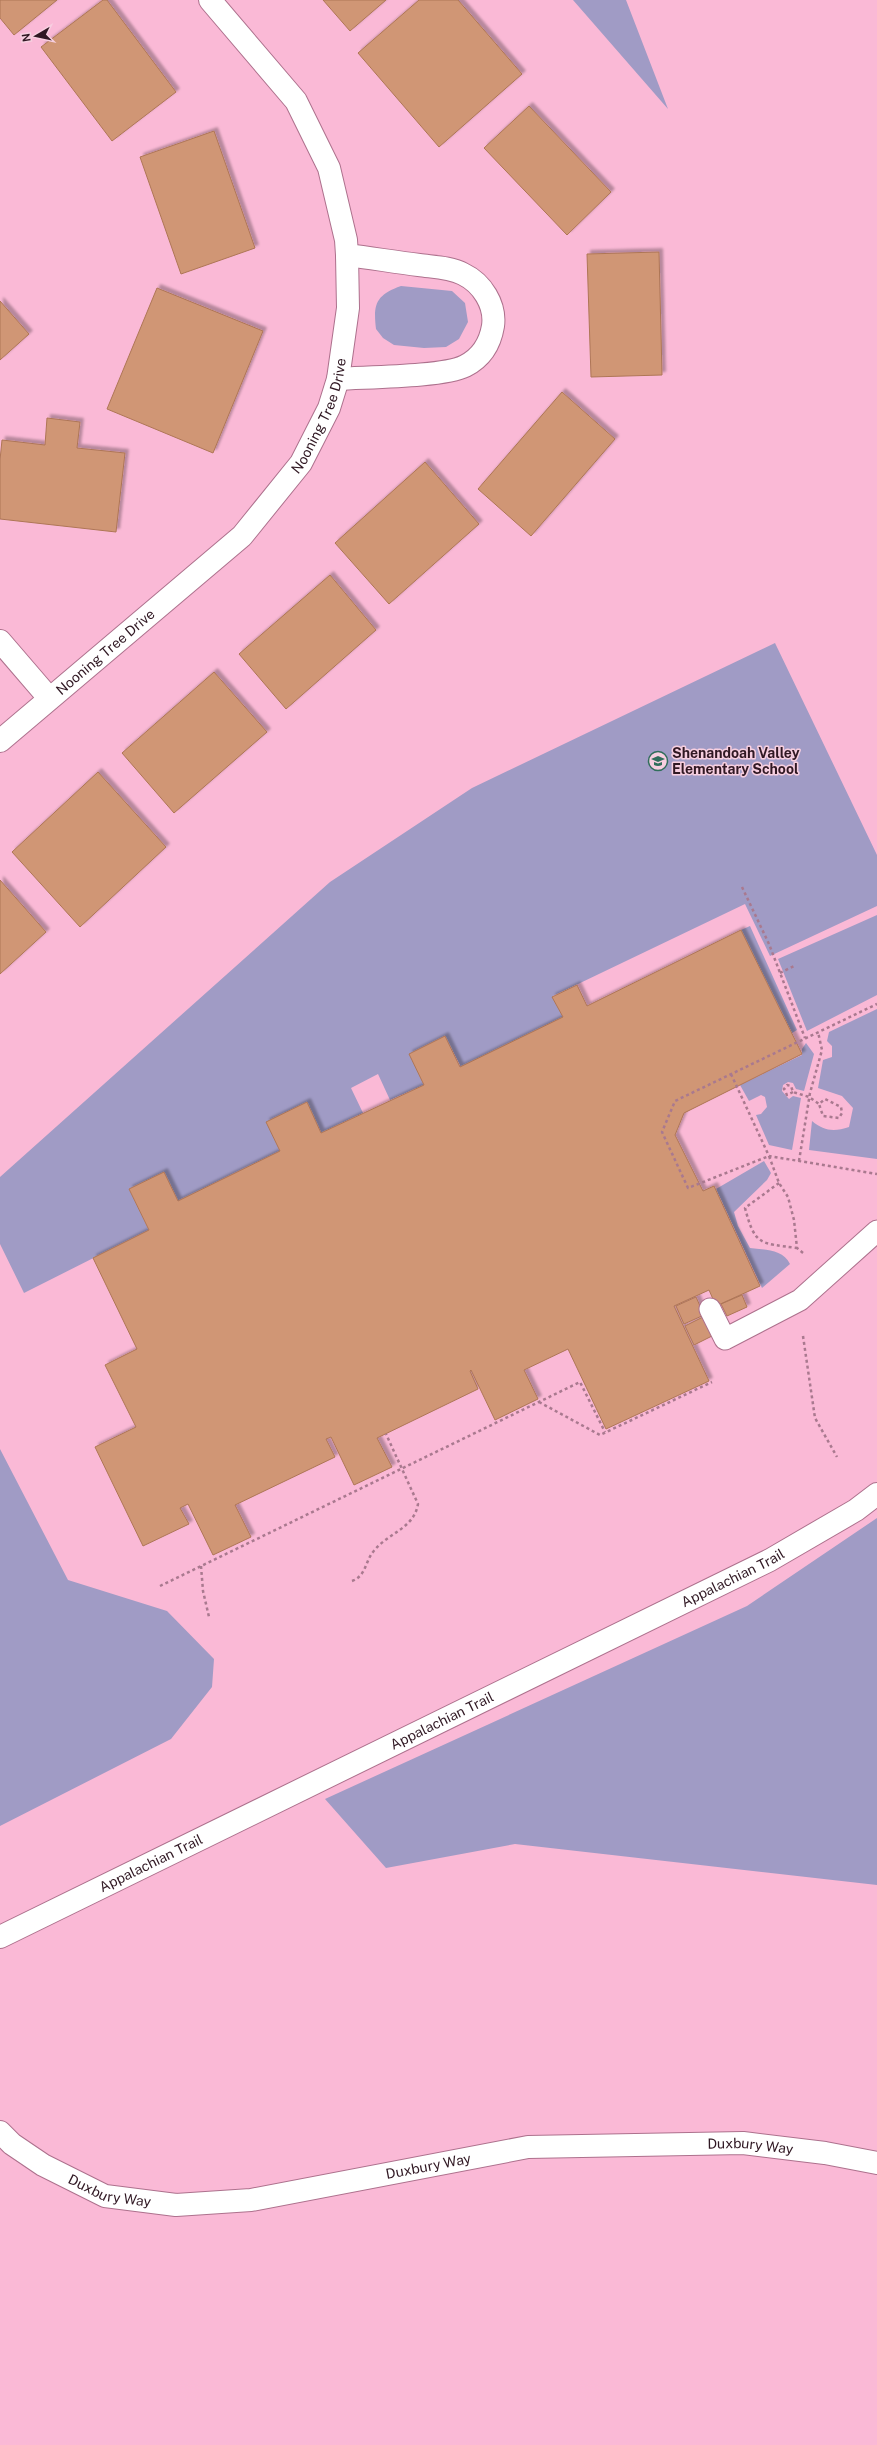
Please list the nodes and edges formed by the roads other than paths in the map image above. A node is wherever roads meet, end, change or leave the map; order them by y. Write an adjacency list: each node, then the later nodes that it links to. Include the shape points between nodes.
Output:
1 (210, 0): 2 (street, Nooning Tree Drive, via 296,101 329,168 346,240)
2 (347, 255): 3 (street, Nooning Tree Drive, via 348,308); 3 (street, via 446,268 464,274 478,284 489,298 493,325 488,344 479,357 464,367 439,372)
3 (338, 379): 5 (street, Nooning Tree Drive, via 329,408 301,463 242,536)
4 (0, 641): 5 (street)
5 (49, 698): 6 (street, Nooning Tree Drive)
6 (0, 741)
7 (877, 1231): 8 (lane, via 800,1300 726,1339)
8 (710, 1309)
9 (877, 1494): 10 (street, Appalachian Trail, via 856,1510 770,1560)
10 (0, 1937)
11 (0, 2132): 12 (street, Duxbury Way, via 43,2166 105,2196 176,2205 251,2200 528,2147 743,2143 825,2153)
12 (877, 2163)

